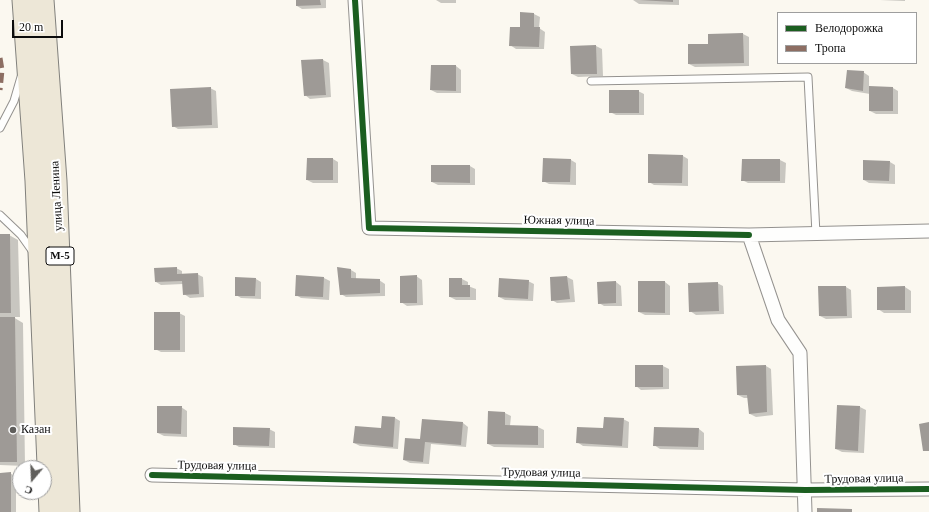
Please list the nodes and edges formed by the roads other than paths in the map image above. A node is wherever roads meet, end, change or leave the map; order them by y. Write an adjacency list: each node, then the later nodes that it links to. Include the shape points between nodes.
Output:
1 (23, 0): 4 (main road, улица Ленина / М-5)
2 (43, 0): 16 (main road, улица Ленина / М-5, via 56,181)
3 (355, 0): 10 (street, Южная улица, via 369,228)
4 (28, 54): 6 (lane, via 14,101); 11 (main road, улица Ленина / М-5)
5 (591, 81): 9 (lane, via 808,76)
6 (0, 128)
7 (0, 215): 11 (lane, via 21,235)
8 (929, 231): 9 (street, Южная улица)
9 (816, 234): 10 (street, Южная улица)
10 (749, 235): 14 (street, via 778,320 800,353)
11 (40, 266): 15 (main road, улица Ленина / М-5)
12 (152, 475): 14 (street, Трудовая улица)
13 (929, 489): 14 (street, Трудовая улица)
14 (805, 490): 17 (street)
15 (50, 512)
16 (69, 512)
17 (805, 512)

